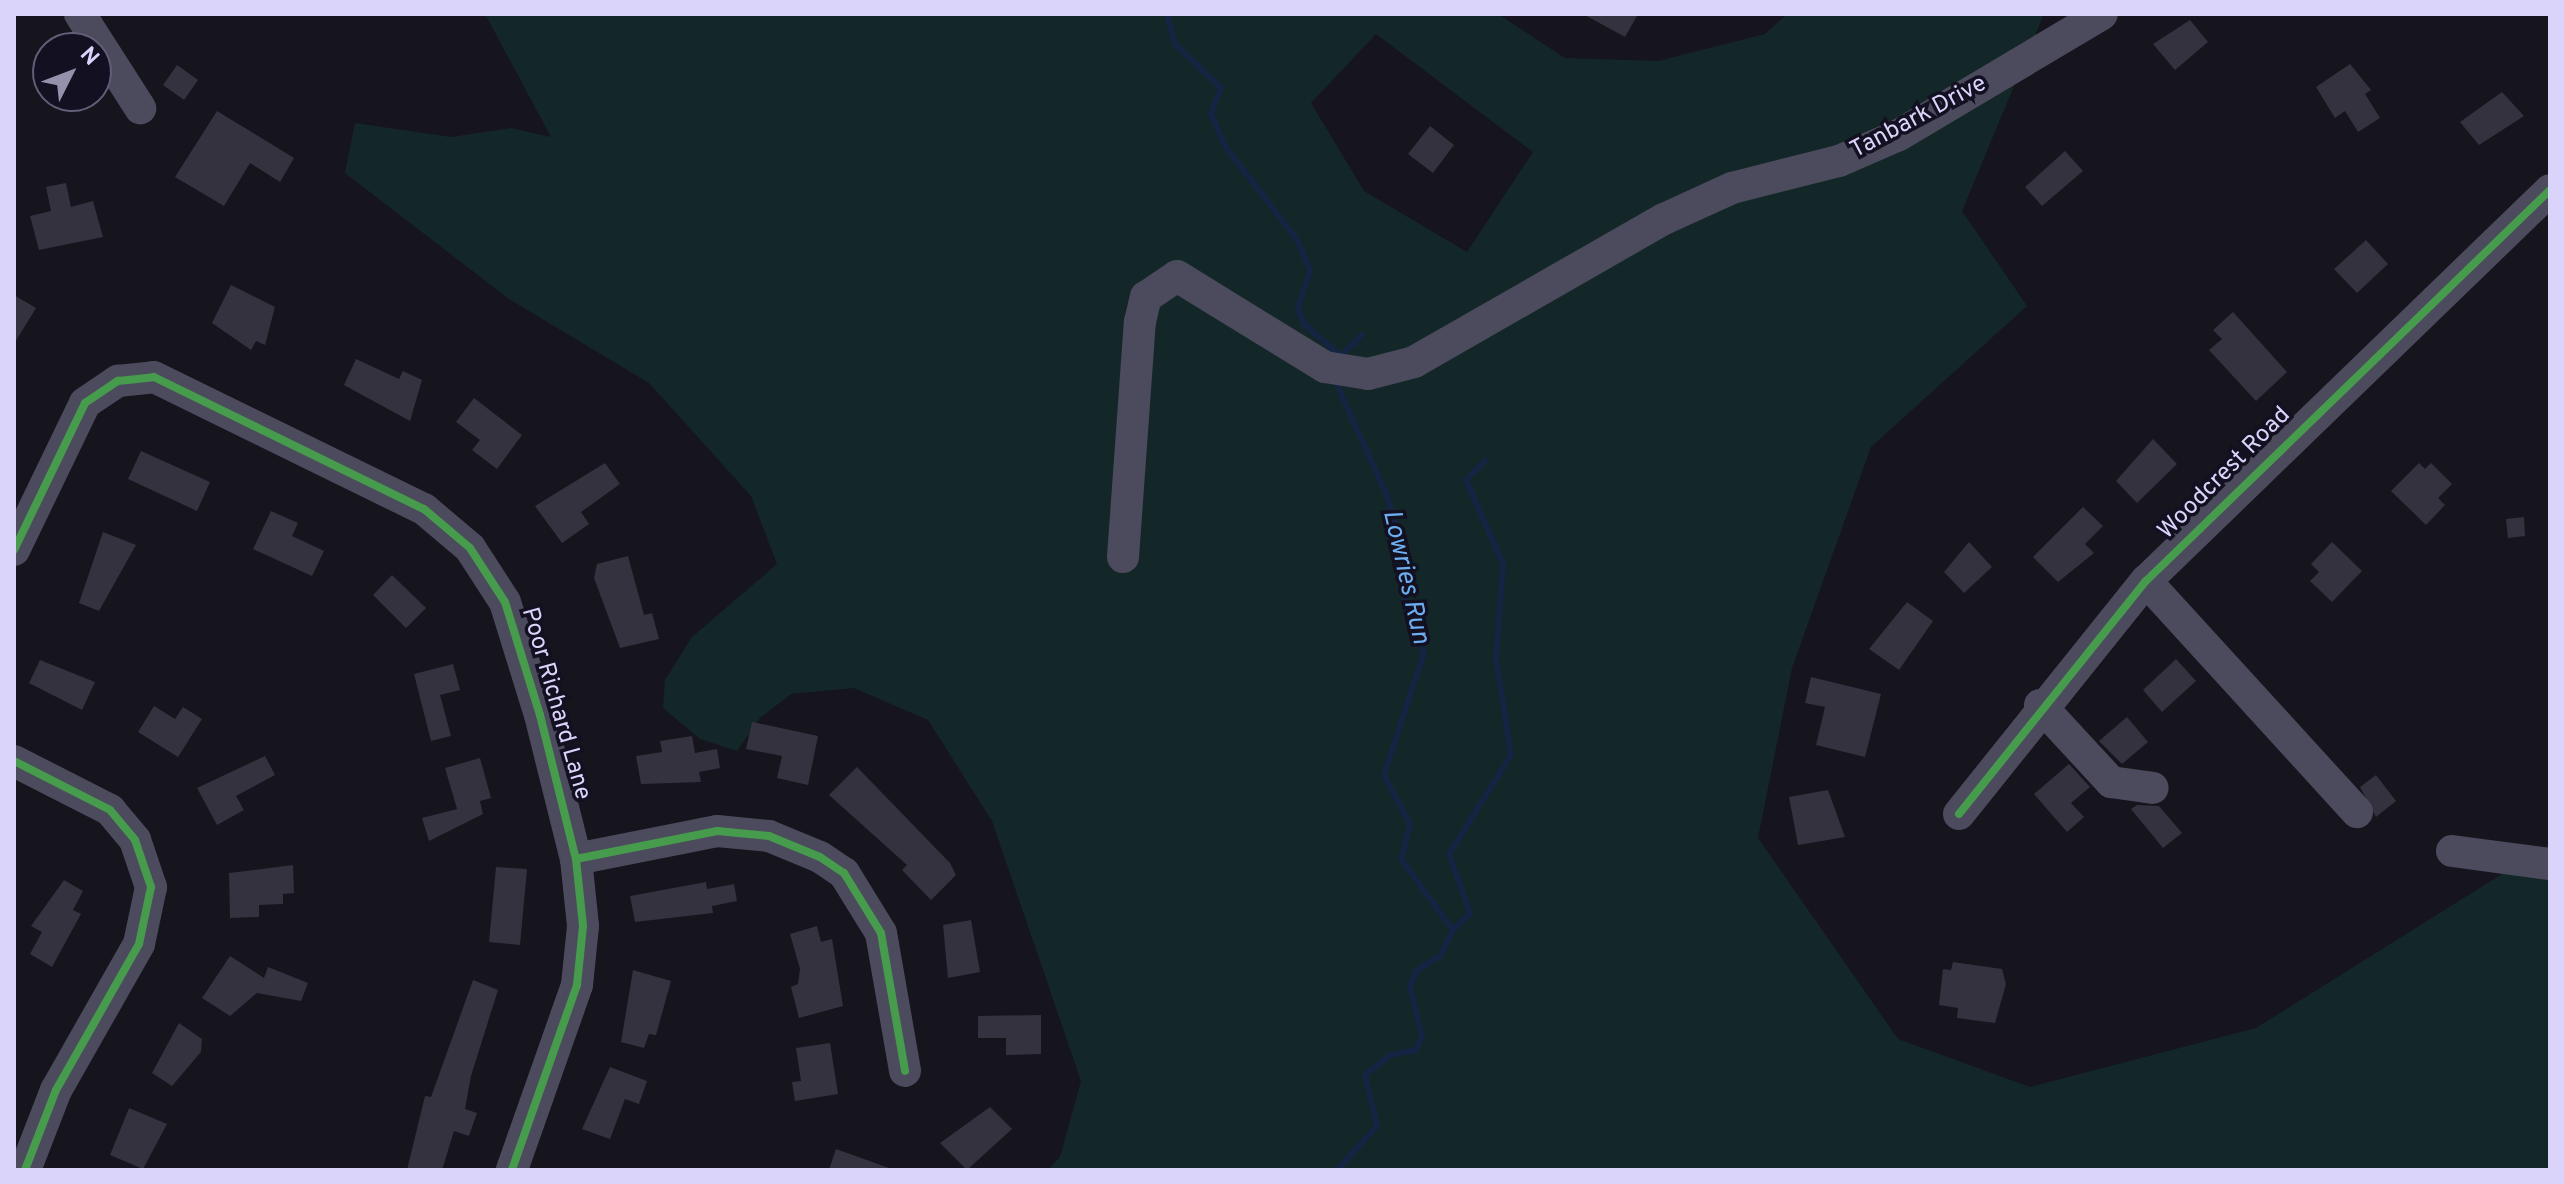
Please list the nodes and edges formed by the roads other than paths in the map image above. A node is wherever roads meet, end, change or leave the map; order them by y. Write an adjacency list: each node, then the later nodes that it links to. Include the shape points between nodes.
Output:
1 (80, 14): 3 (street)
2 (2102, 14): 6 (street, Tanbark Drive, via 1899,135 1839,161 1732,188 1637,233 1414,362 1368,374 1325,367 1177,276 1146,297 1140,322)
3 (140, 108)
4 (2550, 190): 7 (street, Woodcrest Road)
5 (14, 550): 14 (street, Poor Richard Lane, via 85,403 118,381 154,377 424,509 470,548 505,602)
6 (1123, 557)
7 (2146, 581): 8 (street, Woodcrest Road); 11 (street)
8 (2040, 705): 10 (street, via 2111,782); 12 (street, Woodcrest Road)
9 (14, 761): 17 (street, via 110,810 139,847 151,887 139,944 56,1090)
10 (2153, 788)
11 (2357, 812)
12 (1959, 814)
13 (2452, 851): 15 (street)
14 (576, 859): 16 (street, via 717,831 769,836 820,857 844,873 881,933); 18 (street, Poor Richard Lane, via 583,926 577,985)
15 (2550, 864)
16 (905, 1071)
17 (25, 1170)
18 (512, 1170)

